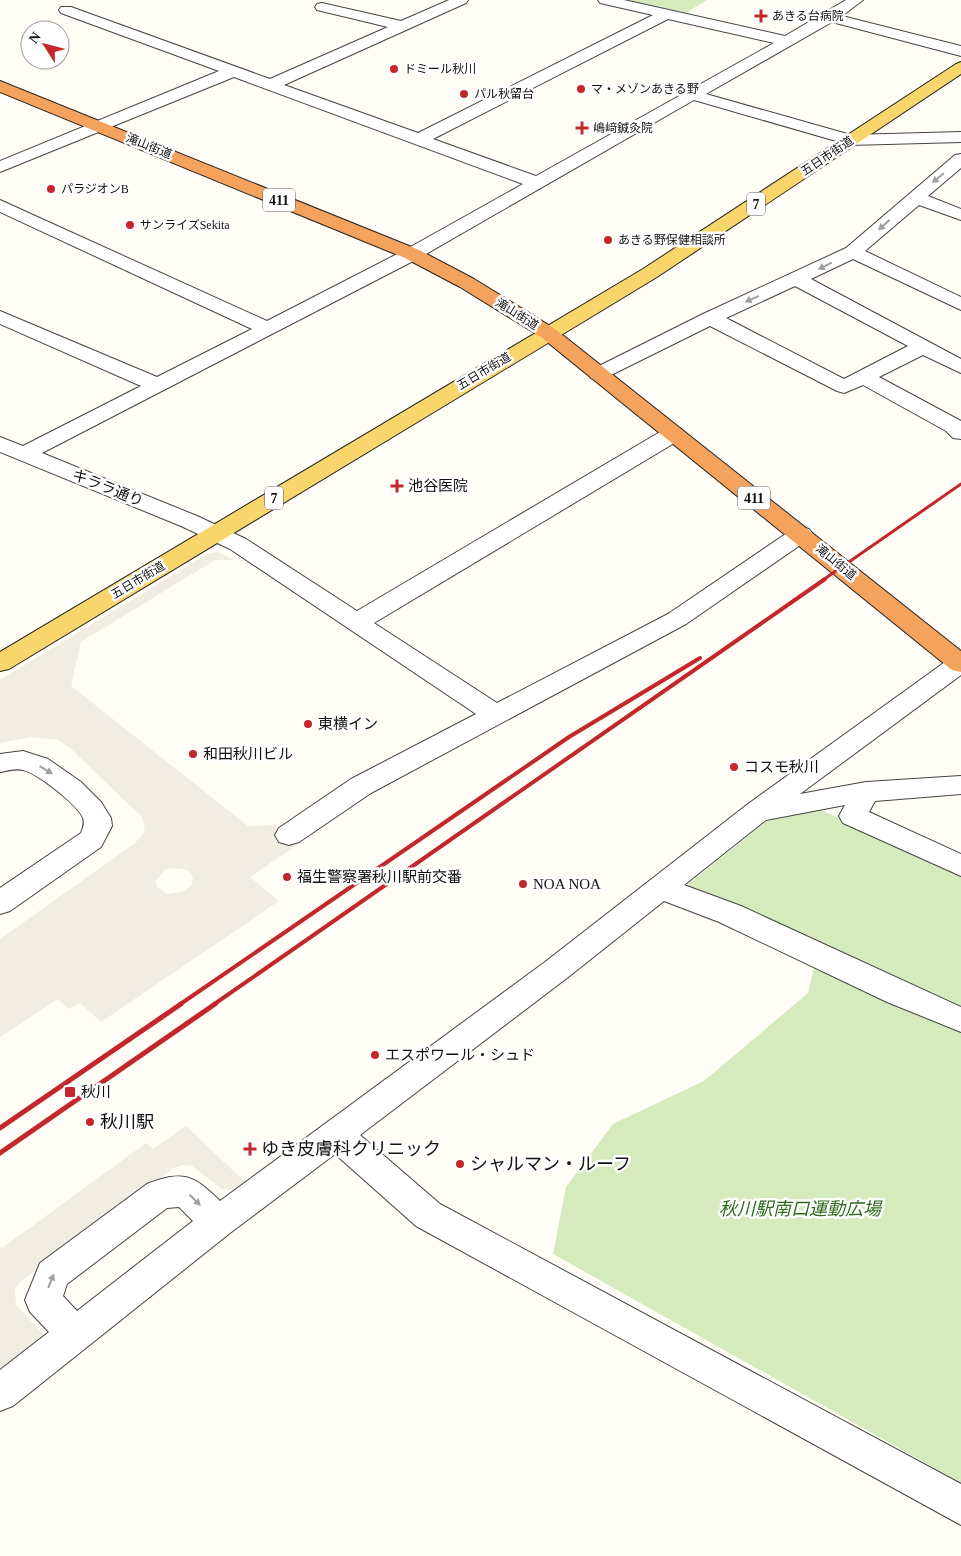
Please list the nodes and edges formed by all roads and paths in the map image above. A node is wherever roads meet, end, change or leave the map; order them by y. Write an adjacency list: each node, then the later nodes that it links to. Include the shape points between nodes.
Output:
1 (461, 0): 8 (street)
2 (605, 0): 6 (street)
3 (856, 0): 7 (street)
4 (82, 3): 12 (street, via 66,10)
5 (322, 13): 8 (street, via 338,11)
6 (666, 14): 9 (street); 18 (street)
7 (830, 18): 9 (street); 10 (street)
8 (402, 26): 13 (street)
9 (786, 41): 15 (street)
10 (961, 51)
11 (961, 67): 19 (main road, 五日市街道 / 7)
12 (234, 71): 13 (street); 16 (street)
13 (270, 85): 18 (street)
14 (0, 86): 16 (highway, 滝山街道 / 411)
15 (693, 95): 19 (street); 22 (street)
16 (100, 126): 21 (street); 27 (highway, 滝山街道 / 411)
17 (961, 137): 19 (street)
18 (419, 139): 22 (street)
19 (850, 140): 33 (main road, 五日市街道 / 7, via 650,273)
20 (961, 159): 23 (street, one-way to 23)
21 (0, 167)
22 (538, 183): 27 (street)
23 (915, 197): 25 (street); 26 (street, one-way to 26)
24 (0, 205): 32 (street)
25 (961, 215)
26 (853, 252): 28 (street, one-way to 28); 29 (street)
27 (412, 254): 32 (street); 33 (highway, 滝山街道 / 411, via 467,283)
28 (797, 279): 31 (street, one-way to 31); 34 (street)
29 (961, 304)
30 (0, 317): 38 (street)
31 (710, 318): 36 (street); 37 (street, via 844,387)
32 (268, 329): 38 (street)
33 (548, 333): 36 (highway, 滝山街道 / 411); 43 (main road, 五日市街道 / 7)
34 (922, 347): 35 (street); 37 (street)
35 (961, 367)
36 (598, 374): 40 (highway, 滝山街道 / 411)
37 (863, 377): 39 (street, via 954,426)
38 (158, 385): 42 (street)
39 (961, 433)
40 (673, 434): 44 (highway, 滝山街道 / 411); 45 (street)
41 (0, 444): 42 (street, キララ通り)
42 (24, 454): 43 (street, キララ通り)
43 (215, 533): 45 (street, キララ通り, via 238,544); 46 (main road, 五日市街道 / 7)
44 (801, 534): 47 (highway, 滝山街道 / 411); 48 (street, via 677,619)
45 (357, 622): 48 (street, キララ通り)
46 (2, 659)
47 (961, 663): 52 (street)
48 (496, 714): 53 (street, via 361,786)
49 (0, 763): 56 (street, one-way to 56, via 29,761 47,770 84,800 96,814 98,826 91,840)
50 (961, 785): 51 (street)
51 (866, 792): 52 (street); 54 (street, via 853,816)
52 (758, 811): 55 (street)
53 (289, 835)
54 (961, 866)
55 (661, 888): 57 (street, via 730,914 898,994); 58 (street)
56 (7, 895)
57 (961, 1020)
58 (335, 1133): 59 (street); 62 (street, via 428,1215)
59 (218, 1222): 60 (street); 60 (street, one-way to 59, via 43,1300 53,1274 159,1194 186,1192)
60 (75, 1334): 61 (street)
61 (0, 1392)
62 (961, 1506)

